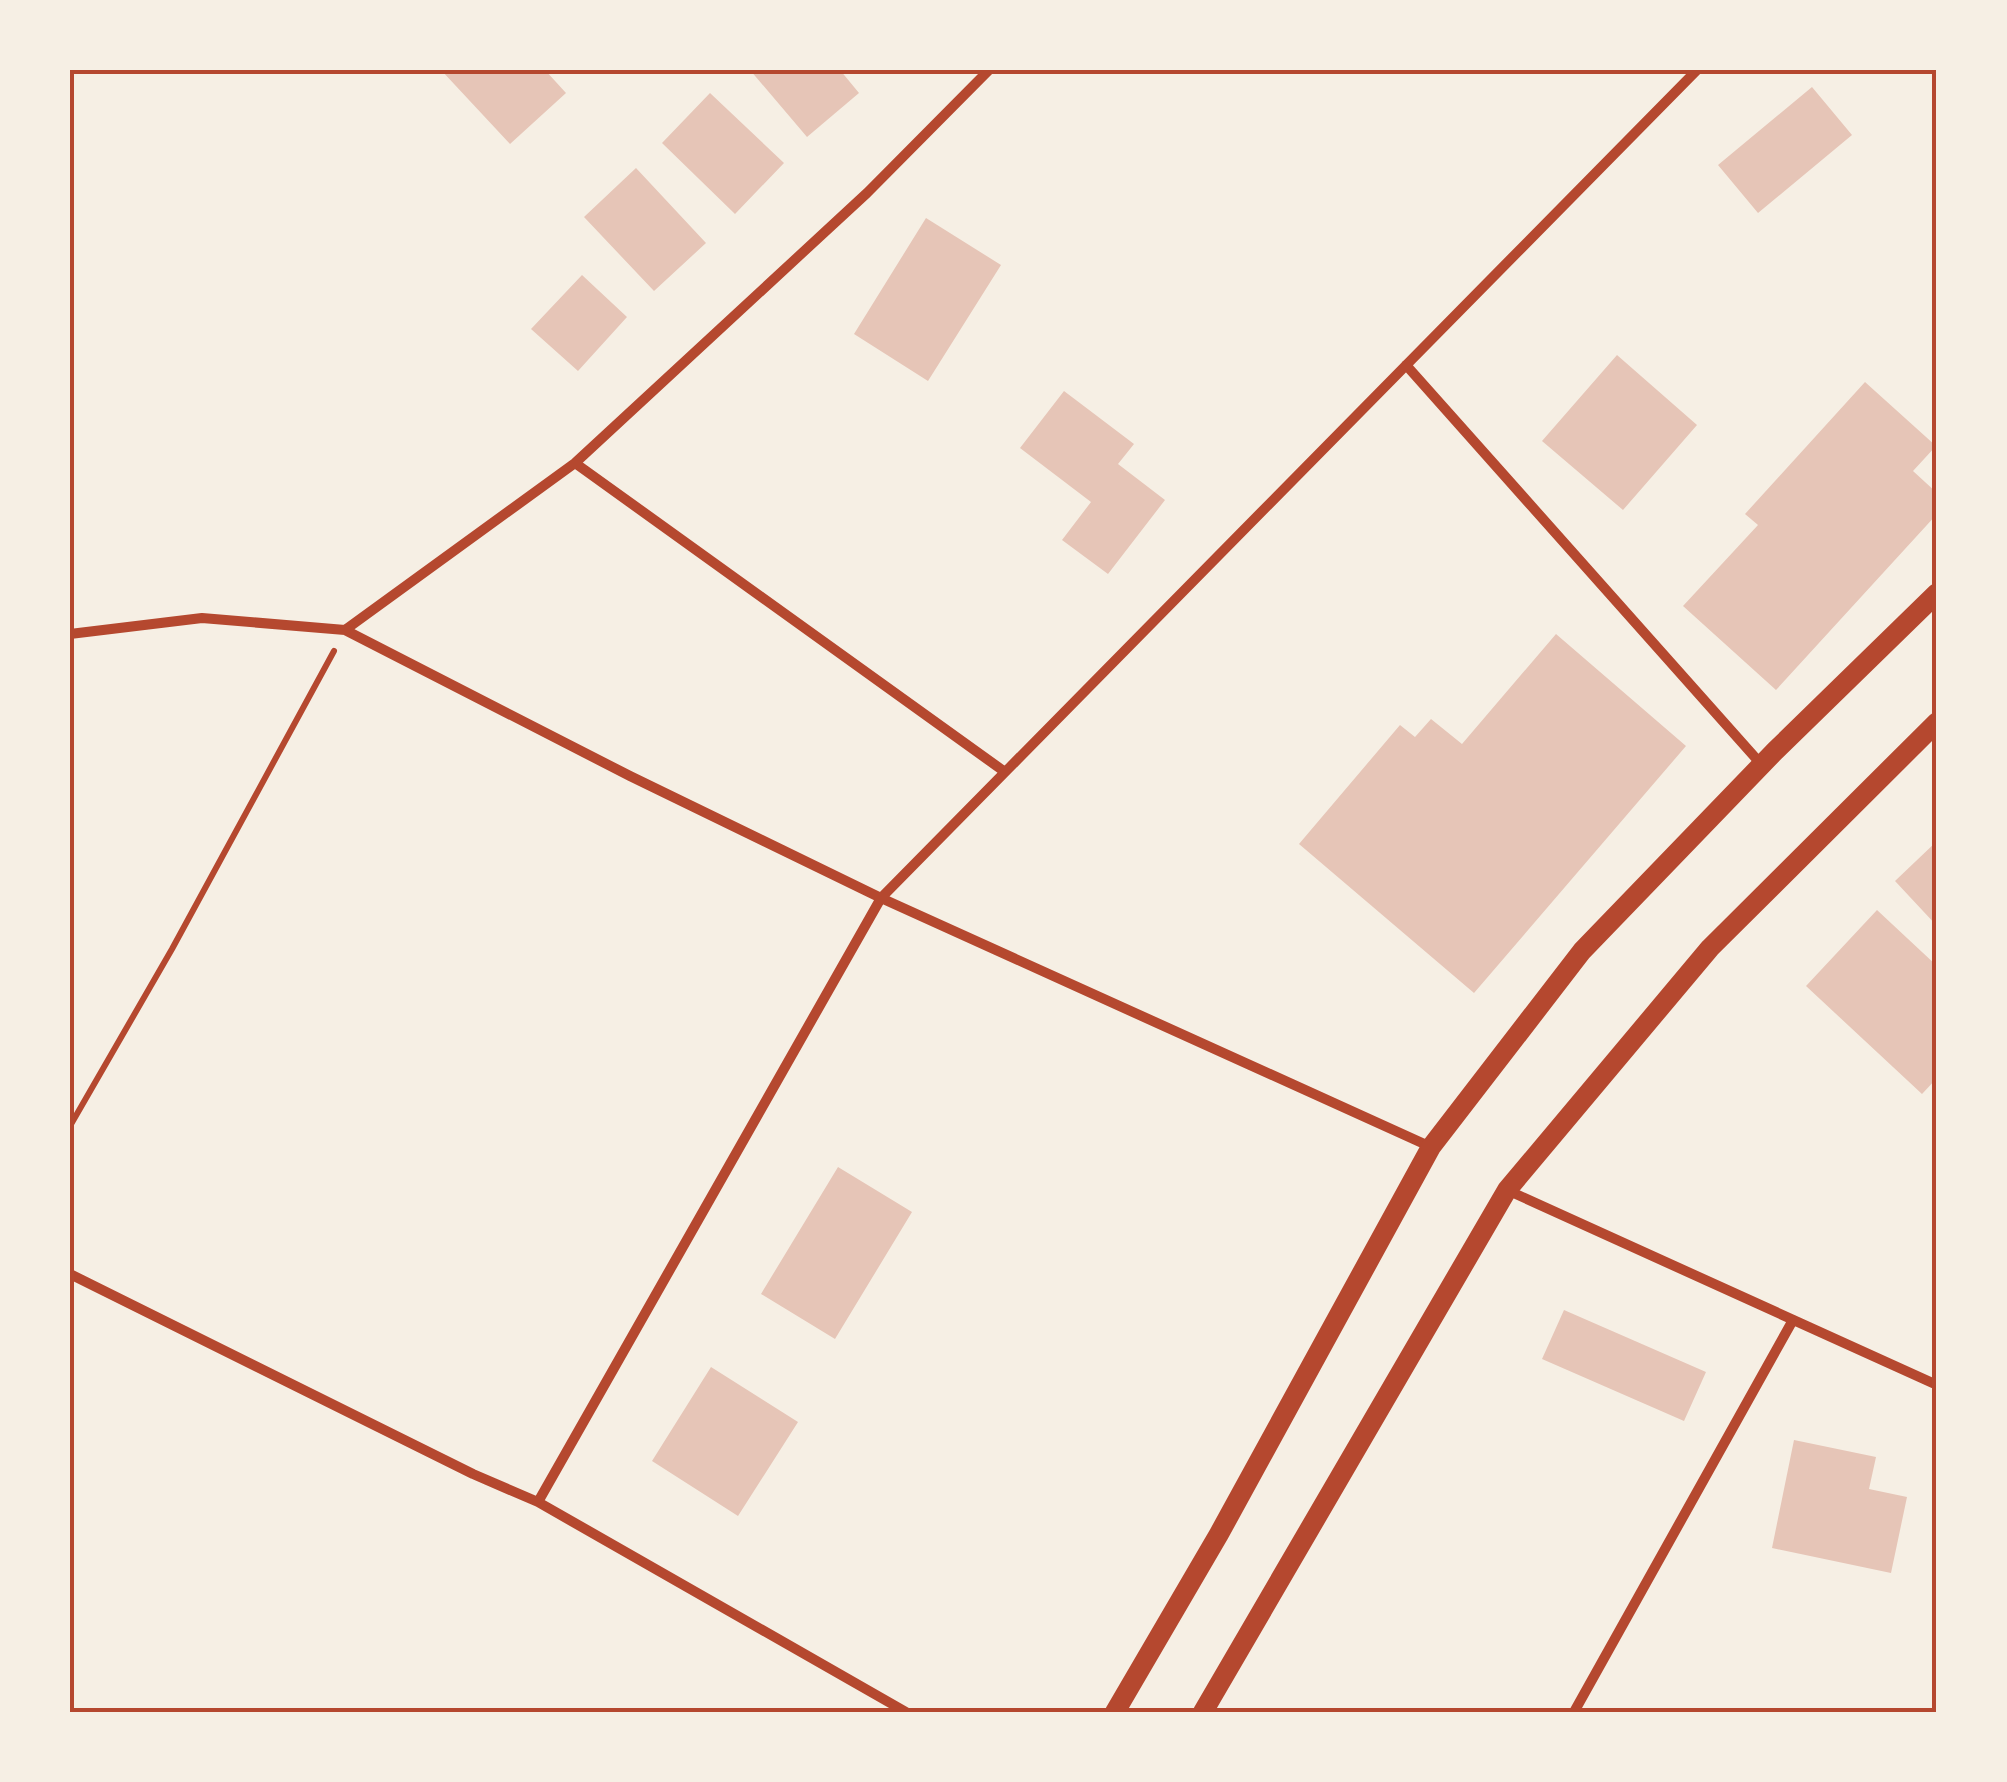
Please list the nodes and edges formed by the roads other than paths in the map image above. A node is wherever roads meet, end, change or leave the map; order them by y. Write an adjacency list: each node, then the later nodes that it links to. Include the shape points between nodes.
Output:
1 (989, 70): 4 (street, via 867,193)
2 (1697, 70): 3 (street)
3 (1406, 366): 9 (street); 10 (street)
4 (575, 462): 6 (street); 10 (street)
5 (1937, 593): 9 (main road)
6 (345, 630): 7 (street, via 202,618); 11 (street)
7 (70, 634)
8 (1937, 722): 13 (main road, via 1710,948)
9 (1762, 765): 12 (main road, via 1582,952)
10 (1005, 772): 11 (street)
11 (881, 898): 12 (street); 17 (street)
12 (1431, 1147): 19 (main road)
13 (1507, 1190): 15 (street); 20 (main road)
14 (70, 1274): 17 (street)
15 (1793, 1320): 16 (street); 21 (street)
16 (1937, 1384)
17 (538, 1502): 18 (street)
18 (906, 1712)
19 (1115, 1712)
20 (1203, 1712)
21 (1574, 1712)

